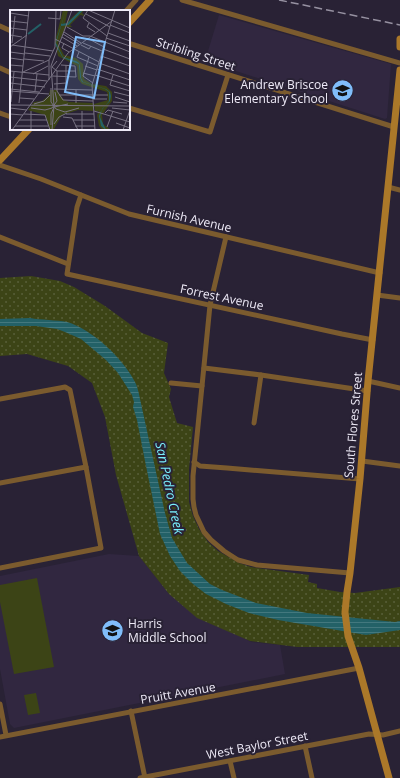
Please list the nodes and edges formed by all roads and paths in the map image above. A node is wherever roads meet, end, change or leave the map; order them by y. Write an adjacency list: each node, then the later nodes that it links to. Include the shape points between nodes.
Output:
1 (136, 0): 4 (street)
2 (150, 0): 5 (main road)
3 (182, 0): 11 (street)
4 (127, 10)
5 (130, 22)
6 (0, 26): 7 (street)
7 (10, 31)
8 (400, 39): 10 (main road)
9 (130, 44): 15 (street, Stribling Street)
10 (400, 47)
11 (400, 63)
12 (0, 68): 14 (street)
13 (400, 70): 16 (main road, South Flores Street)
14 (10, 73)
15 (228, 75): 17 (street, via 210,132); 20 (street, Stribling Street)
16 (399, 91): 20 (main road, South Flores Street)
17 (130, 108)
18 (0, 113): 19 (street)
19 (10, 117)
20 (394, 127): 24 (main road, South Flores Street)
21 (28, 130): 22 (main road)
22 (0, 160)
23 (0, 165): 26 (street, Furnish Avenue)
24 (388, 187): 25 (street); 30 (main road, South Flores Street)
25 (400, 190)
26 (81, 195): 28 (street, Furnish Avenue, via 129,214); 29 (street)
27 (0, 237): 29 (street)
28 (226, 237): 30 (street, Furnish Avenue); 33 (street)
29 (68, 264): 33 (street, Forrest Avenue, via 67,274)
30 (380, 273): 31 (main road, South Flores Street)
31 (377, 295): 32 (street); 34 (main road, South Flores Street)
32 (400, 298)
33 (210, 305): 34 (street, Forrest Avenue); 35 (street)
34 (373, 340): 37 (main road, South Flores Street)
35 (204, 368): 36 (street); 39 (street)
36 (261, 375): 41 (street); 43 (street)
37 (368, 381): 40 (street); 41 (main road, South Flores Street)
38 (171, 383): 39 (street)
39 (202, 386): 45 (street)
40 (400, 388)
41 (368, 391): 44 (main road, South Flores Street)
42 (0, 399): 47 (street, via 68,388)
43 (254, 424)
44 (362, 461): 46 (street); 48 (main road, South Flores Street)
45 (194, 462): 48 (street, via 200,466); 51 (street, via 195,511 204,532 224,552 238,560 257,565)
46 (400, 466)
47 (86, 467): 49 (street); 50 (street, via 102,548)
48 (360, 479): 51 (main road, South Flores Street)
49 (0, 483)
50 (0, 568)
51 (350, 573): 52 (main road, South Flores Street, via 346,592 347,626)
52 (359, 668): 54 (street, Pruitt Avenue); 56 (main road, South Flores Street)
53 (0, 704): 57 (street)
54 (131, 712): 57 (street, Pruitt Avenue); 61 (street)
55 (400, 732): 56 (street, West Baylor Street)
56 (377, 734): 59 (street, West Baylor Street); 64 (main road, South Flores Street)
57 (6, 736): 58 (street, Pruitt Avenue)
58 (0, 737)
59 (305, 746): 60 (street, West Baylor Street); 63 (street)
60 (230, 761): 61 (street, West Baylor Street); 62 (street)
61 (143, 778)
62 (234, 778)
63 (312, 778)
64 (389, 778)

